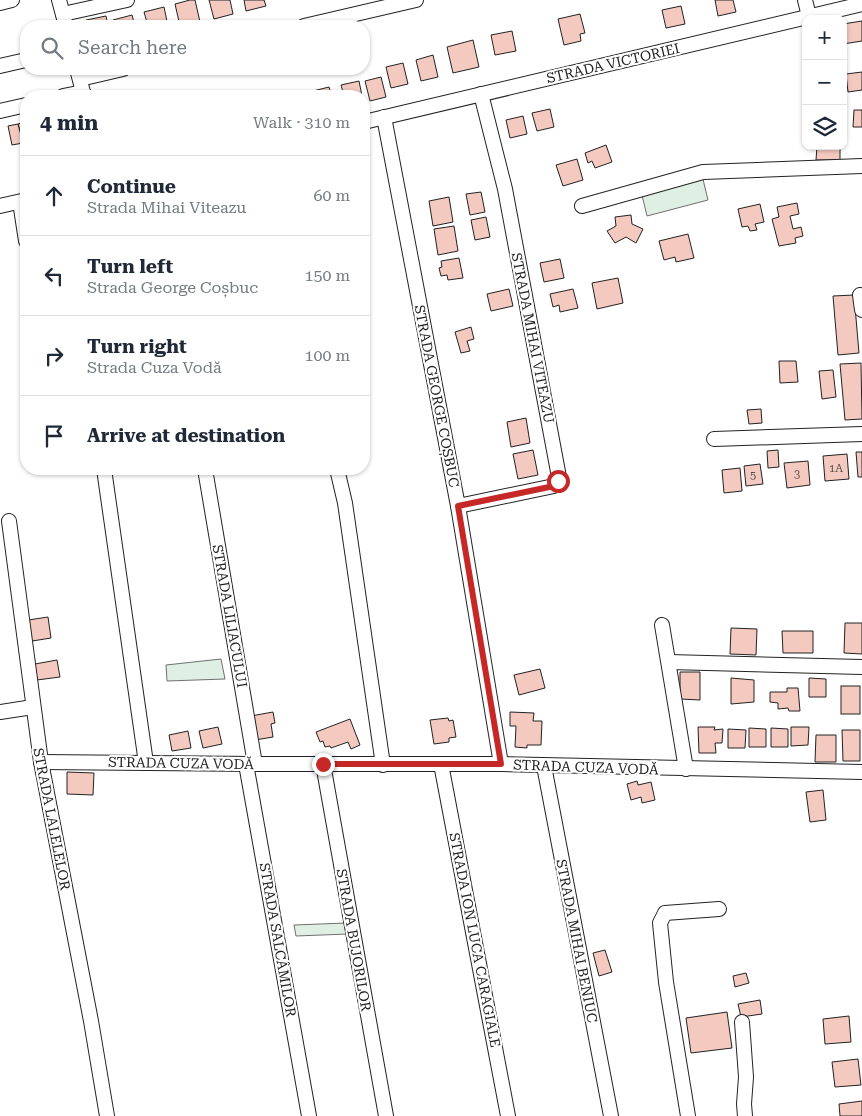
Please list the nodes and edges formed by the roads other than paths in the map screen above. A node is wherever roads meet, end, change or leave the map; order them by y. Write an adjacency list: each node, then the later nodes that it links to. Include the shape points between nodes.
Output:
1 (12, 0): 6 (street)
2 (59, 0): 11 (street)
3 (127, 0): 11 (street)
4 (416, 0): 12 (street)
5 (805, 0): 8 (street)
6 (0, 3)
7 (862, 4): 9 (street, STRADA VICTORIEI)
8 (809, 15)
9 (813, 15)
10 (802, 18): 17 (street, STRADA VICTORIEI)
11 (64, 20)
12 (330, 20)
13 (20, 61): 14 (street)
14 (0, 66)
15 (106, 75): 16 (street)
16 (81, 84)
17 (481, 94): 20 (street, STRADA VICTORIEI); 33 (street, STRADA MIHAI VITEAZU, via 505,189 559,476 554,486)
18 (20, 106): 19 (street)
19 (0, 111)
20 (384, 117): 21 (street, STRADA VICTORIEI); 33 (street, STRADA GEORGE COȘBUC)
21 (370, 120)
22 (862, 166): 25 (street, via 703,172)
23 (20, 202): 24 (street)
24 (0, 206)
25 (582, 206)
26 (860, 295): 27 (street)
27 (862, 310)
28 (862, 434): 29 (street)
29 (714, 439)
30 (105, 475): 41 (street)
31 (206, 475): 42 (street, STRADA LILIACULUI)
32 (338, 475): 44 (street)
33 (458, 506): 46 (street, STRADA GEORGE COȘBUC)
34 (9, 521): 38 (street, STRADA LALELELOR)
35 (662, 625): 36 (street)
36 (669, 662): 37 (street); 48 (street)
37 (862, 667)
38 (33, 707): 39 (street); 40 (street, STRADA LALELELOR)
39 (0, 712)
40 (41, 762): 41 (street, STRADA CUZA VODĂ); 52 (street, STRADA LALELELOR)
41 (146, 763): 42 (street, STRADA CUZA VODĂ)
42 (251, 764): 43 (street, STRADA CUZA VODĂ); 53 (street, STRADA SALCÂMILOR)
43 (323, 764): 44 (street, STRADA CUZA VODĂ); 54 (street, STRADA BUJORILOR)
44 (383, 764): 45 (street, STRADA CUZA VODĂ)
45 (441, 764): 46 (street, STRADA CUZA VODĂ); 55 (street, STRADA ION LUCA CARAGIALE)
46 (501, 764): 47 (street, STRADA CUZA VODĂ)
47 (544, 766): 48 (street, STRADA CUZA VODĂ); 56 (street, STRADA MIHAI BENIUC)
48 (686, 769): 49 (street, STRADA CUZA VODĂ)
49 (862, 772)
50 (719, 909): 57 (street, via 665,913 660,923 666,982)
51 (742, 1022): 58 (street)
52 (107, 1116)
53 (309, 1116)
54 (386, 1116)
55 (508, 1116)
56 (611, 1116)
57 (688, 1116)
58 (745, 1116)

